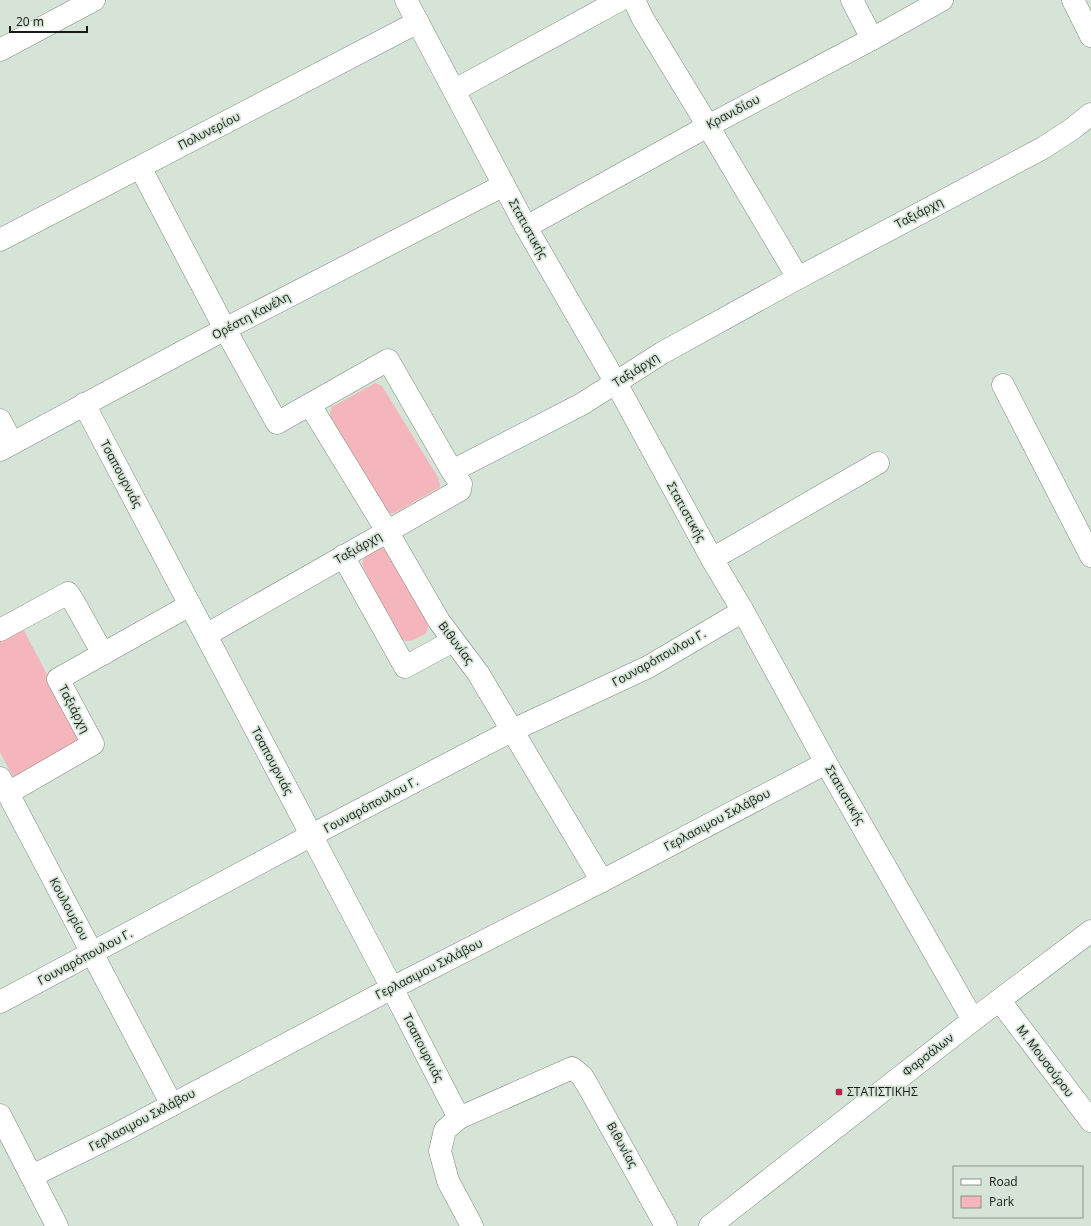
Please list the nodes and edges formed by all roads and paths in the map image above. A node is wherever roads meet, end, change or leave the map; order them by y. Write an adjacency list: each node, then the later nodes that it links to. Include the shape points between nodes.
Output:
1 (94, 0): 11 (street)
2 (406, 0): 8 (street, Στατιστικής)
3 (620, 0): 12 (street)
4 (634, 0): 14 (street)
5 (852, 0): 10 (street)
6 (942, 0): 10 (street, Κρανιδίου)
7 (1073, 0): 9 (street)
8 (418, 22): 12 (street, Στατιστικής); 15 (street, Πολυνερίου)
9 (1091, 36)
10 (872, 39): 14 (street, Κρανιδίου)
11 (0, 50)
12 (455, 90): 16 (street, Στατιστικής)
13 (1091, 114): 19 (street, Ταξιάρχη, via 1043,148)
14 (708, 126): 17 (street, Κρανιδίου); 19 (street)
15 (140, 167): 18 (street, Πολυνερίου); 20 (street)
16 (504, 185): 17 (street, Στατιστικής); 20 (street, Ορέστη Κανέλη)
17 (526, 227): 21 (street, Στατιστικής)
18 (0, 240)
19 (798, 278): 21 (street, Ταξιάρχη, via 662,353)
20 (225, 329): 23 (street, Ορέστη Κανέλη); 24 (street, via 277,423)
21 (616, 383): 28 (street, Ταξιάρχη, via 582,404); 32 (street, Στατιστικής)
22 (1003, 385): 31 (street)
23 (84, 404): 26 (street, Ορέστη Κανέλη); 33 (street, Τσαπουρνιάς)
24 (310, 405): 28 (street, via 388,360); 29 (street, Βιθυνίας)
25 (0, 420): 26 (street)
26 (6, 447)
27 (878, 463): 32 (street)
28 (452, 471): 29 (street, Ταξιάρχη, via 460,484 460,490)
29 (387, 532): 30 (street, Ταξιάρχη); 37 (street, Βιθυνίας)
30 (343, 556): 36 (street, Ταξιάρχη); 37 (street, via 405,668)
31 (1091, 556)
32 (712, 559): 34 (street, Στατιστικής)
33 (190, 605): 36 (street, Τσαπουρνιάς); 38 (street, Ταξιάρχη)
34 (743, 611): 39 (street, Γουναρόπουλου Γ., via 648,666); 40 (street, Στατιστικής)
35 (0, 630): 38 (street, via 68,593)
36 (206, 635): 42 (street, Τσαπουρνιάς)
37 (453, 641): 39 (street, Βιθυνίας, via 478,673)
38 (103, 654): 41 (street, Ταξιάρχη, via 58,679 93,744)
39 (514, 730): 42 (street, Γουναρόπουλου Γ.); 43 (street, Βιθυνίας)
40 (826, 763): 43 (street, Γερλασιμου Σκλάβου); 49 (street, Στατιστικής)
41 (4, 785): 45 (street, Κουλουρίου)
42 (312, 836): 45 (street, Γουναρόπουλου Γ.); 46 (street, Τσαπουρνιάς)
43 (602, 881): 46 (street, Γερλασιμου Σκλάβου)
44 (1091, 931): 47 (street, Φαρσάλων)
45 (92, 953): 48 (street, Γουναρόπουλου Γ.); 50 (street, Κουλουρίου)
46 (392, 988): 50 (street, Γερλασιμου Σκλάβου); 52 (street, Τσαπουρνιάς)
47 (1000, 1001): 49 (street, Φαρσάλων); 53 (street, Μ. Μουσούρου)
48 (0, 1002)
49 (973, 1020): 55 (street, Φαρσάλων)
50 (172, 1105): 54 (street, Γερλασιμου Σκλάβου)
51 (0, 1115): 54 (street)
52 (459, 1118): 57 (street, via 445,1130 440,1151 448,1181); 58 (street, Βιθυνίας, via 572,1068 582,1076 588,1086)
53 (1091, 1121)
54 (32, 1176): 56 (street)
55 (722, 1222)
56 (57, 1226)
57 (472, 1226)
58 (666, 1226)

